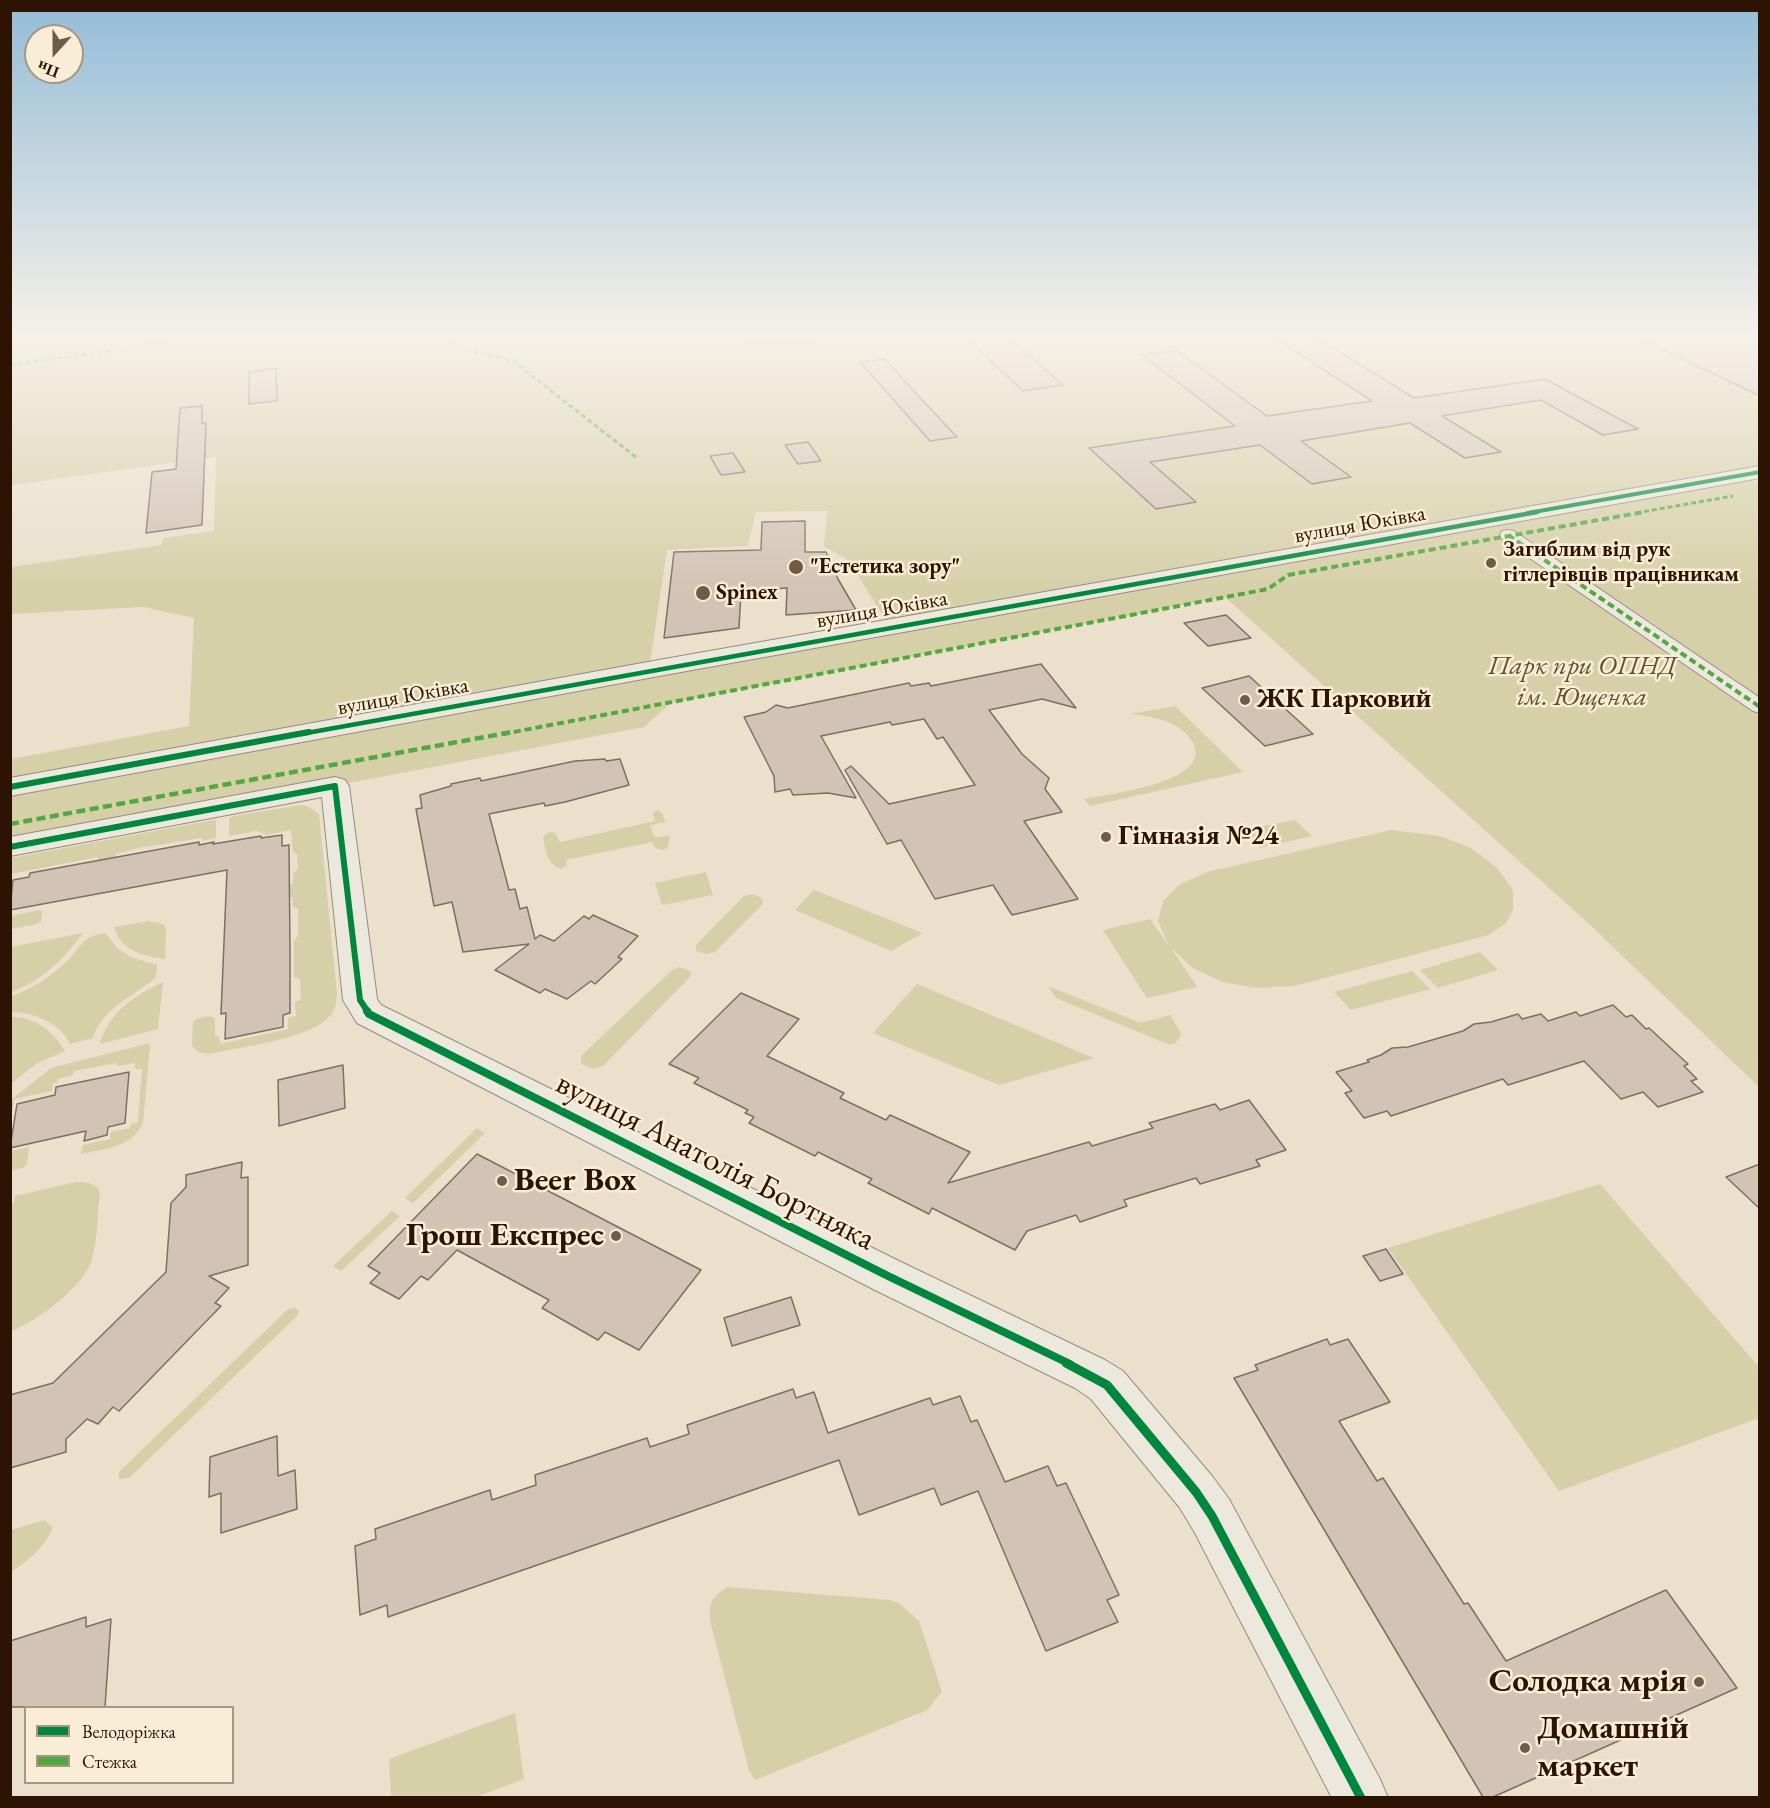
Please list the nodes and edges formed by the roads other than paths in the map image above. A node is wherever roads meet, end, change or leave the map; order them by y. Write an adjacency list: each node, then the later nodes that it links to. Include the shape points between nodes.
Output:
1 (1760, 472): 4 (street, вулиця Юківка)
2 (1508, 535): 3 (street)
3 (1760, 707)
4 (10, 787)
5 (10, 847): 6 (street, вулиця Анатолія Бортняка, via 335,786 360,1000 369,1014 1107,1385 1212,1516)
6 (1361, 1797)

